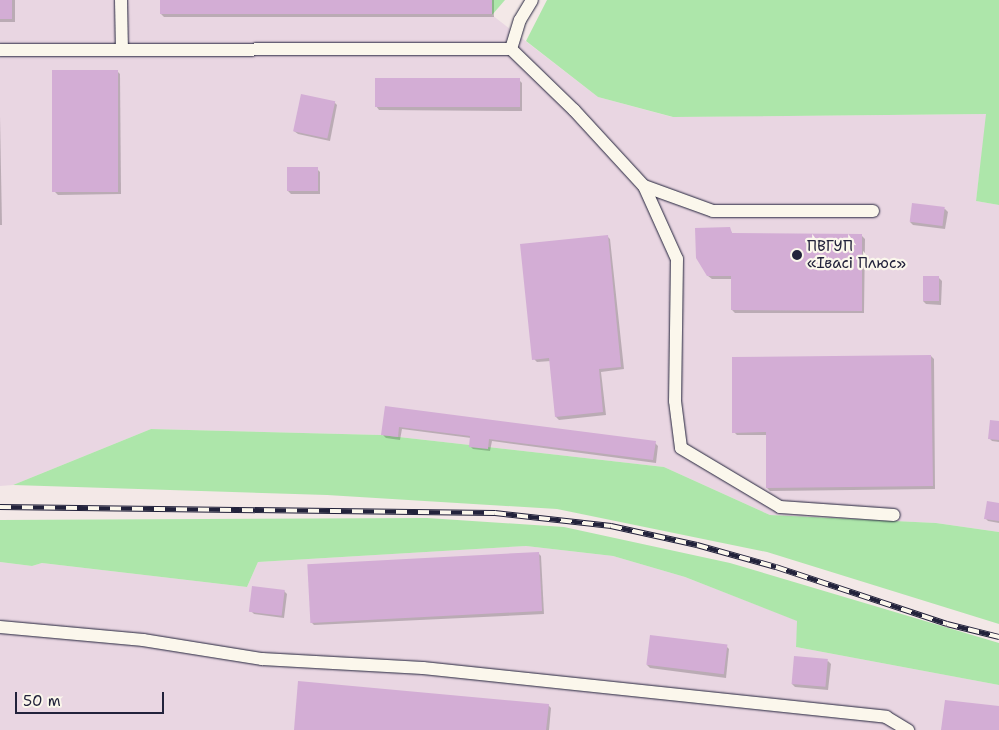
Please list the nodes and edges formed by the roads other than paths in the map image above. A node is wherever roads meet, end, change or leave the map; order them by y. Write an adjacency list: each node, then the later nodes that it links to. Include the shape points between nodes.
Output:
1 (121, 0): 5 (lane)
2 (532, 0): 3 (lane, via 520,20)
3 (511, 49): 5 (lane); 6 (lane, via 574,110)
4 (0, 50): 5 (lane)
5 (122, 50)
6 (644, 186): 7 (lane, via 713,211); 8 (lane, via 677,259 674,401 681,448 780,507)
7 (873, 211)
8 (894, 515)
9 (0, 627): 10 (lane, via 143,640 262,659 423,668 886,717)
10 (908, 730)

